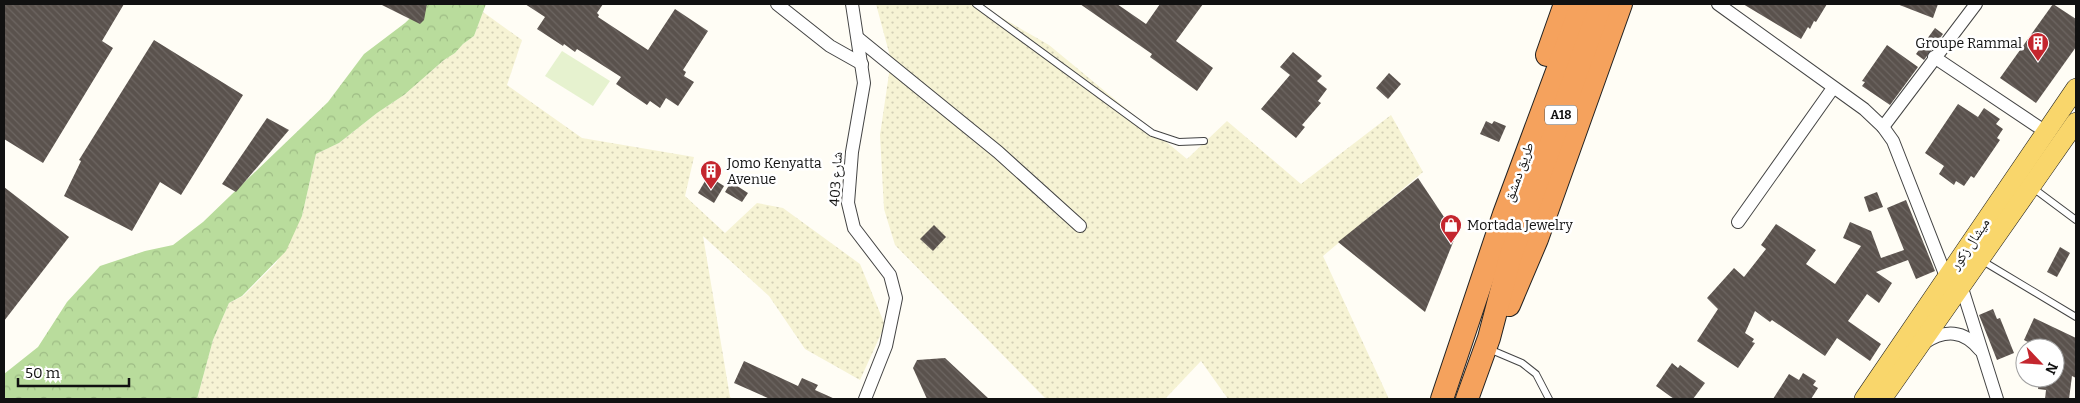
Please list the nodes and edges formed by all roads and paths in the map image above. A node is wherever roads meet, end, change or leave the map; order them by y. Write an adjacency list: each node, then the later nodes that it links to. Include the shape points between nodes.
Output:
1 (777, 4): 12 (street, via 830,46)
2 (852, 4): 10 (street, شارع 403)
3 (976, 4): 18 (lane, via 1152,133 1179,142)
4 (1565, 4): 29 (highway, via 1470,273 1460,314)
5 (1582, 4): 20 (highway, طريق دمشق / A18)
6 (1601, 4): 20 (highway, طريق دمشق / A18)
7 (1622, 4): 27 (highway, via 1537,239 1510,304)
8 (1718, 4): 13 (street)
9 (1976, 4): 11 (street)
10 (858, 40): 12 (street, شارع 403); 23 (street, via 998,152)
11 (1934, 57): 16 (street); 17 (street)
12 (862, 64): 31 (street, شارع 403, via 864,83 852,152 848,202 854,228 890,275 896,298 886,346)
13 (1834, 88): 16 (street); 22 (street)
14 (2076, 88): 17 (main road, ميشال زكور)
15 (2076, 122): 19 (main road, ميشال زكور)
16 (1883, 127): 25 (street, via 1893,141)
17 (2046, 132): 25 (main road, ميشال زكور)
18 (1204, 141)
19 (2032, 187): 21 (lane); 24 (main road, ميشال زكور)
20 (1512, 220): 27 (highway, طريق دمشق / A18, via 1510,258); 29 (highway, طريق دمشق / A18)
21 (2076, 220)
22 (1738, 222)
23 (1080, 226)
24 (1980, 260): 25 (main road, ميشال زكور); 26 (lane)
25 (1954, 282): 28 (main road, ميشال زكور); 30 (street); 35 (main road, ميشال زكور)
26 (2076, 317)
27 (1487, 343): 33 (highway, طريق دمشق / A18); 34 (lane, via 1536,374)
28 (1918, 347): 30 (street, via 1938,335 1956,333 1974,343); 36 (main road, ميشال زكور)
29 (1457, 354): 32 (highway, طريق دمشق / A18)
30 (1983, 355): 37 (street)
31 (865, 399)
32 (1442, 399)
33 (1468, 399)
34 (1549, 399)
35 (1864, 399)
36 (1882, 399)
37 (1998, 399)

